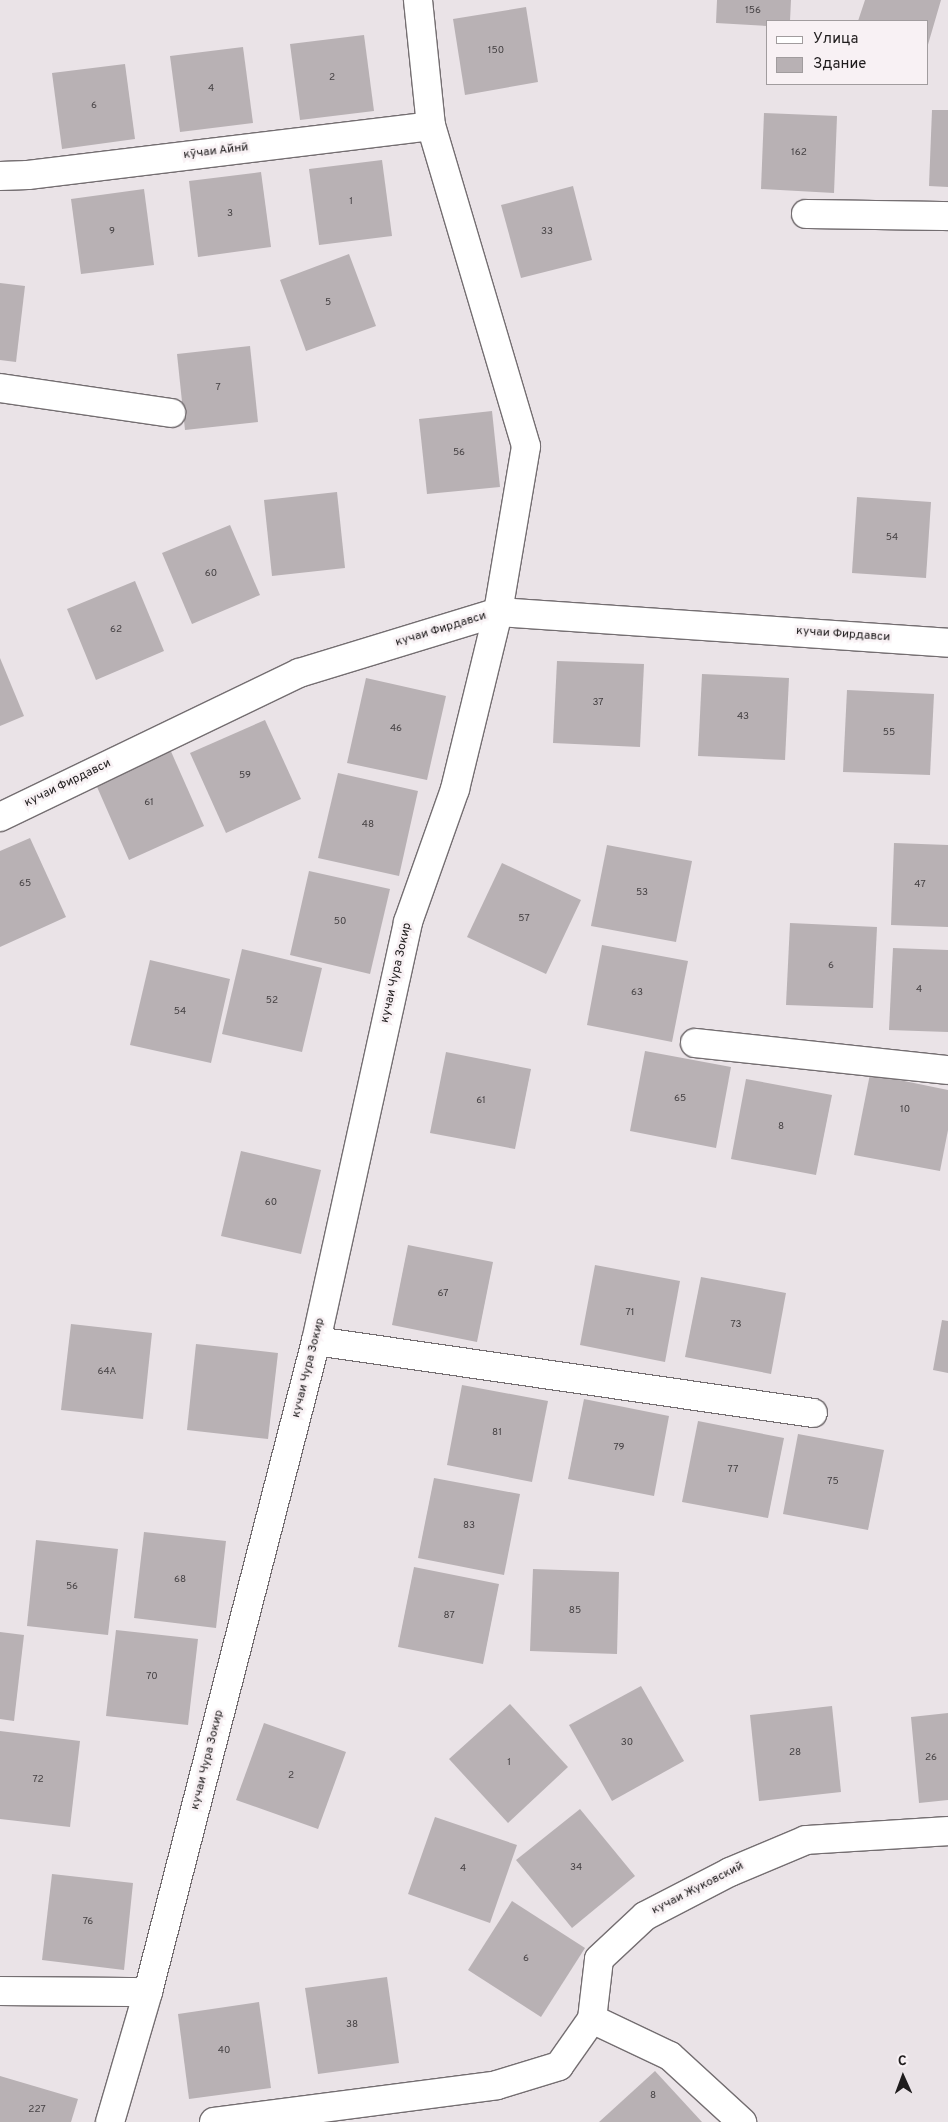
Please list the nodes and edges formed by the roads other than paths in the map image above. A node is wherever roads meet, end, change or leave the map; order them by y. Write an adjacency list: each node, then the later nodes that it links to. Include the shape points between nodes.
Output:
1 (418, 0): 2 (street, кучаи Чура Зокир)
2 (431, 126): 3 (street, кӯчаи Айнӣ); 8 (street, кучаи Чура Зокир, via 526,446)
3 (0, 176)
4 (806, 214): 5 (street)
5 (948, 216)
6 (0, 388): 7 (street)
7 (171, 413)
8 (498, 612): 9 (street, кучаи Фирдавси); 10 (street, кучаи Фирдавси, via 299,673); 13 (street, кучаи Чура Зокир, via 455,789 408,922)
9 (948, 643)
10 (0, 817)
11 (695, 1042): 12 (street)
12 (948, 1070)
13 (316, 1342): 14 (street); 17 (street, кучаи Чура Зокир)
14 (813, 1412)
15 (948, 1832): 18 (street, кучаи Жуковский, via 806,1840 730,1872 645,1916 599,1959)
16 (0, 1991): 17 (street)
17 (148, 1992): 19 (street, кучаи Чура Зокир)
18 (592, 2019): 20 (street, кучаи Жуковский, via 559,2066 496,2085); 21 (street, via 670,2056)
19 (110, 2122)
20 (214, 2122)
21 (742, 2122)

